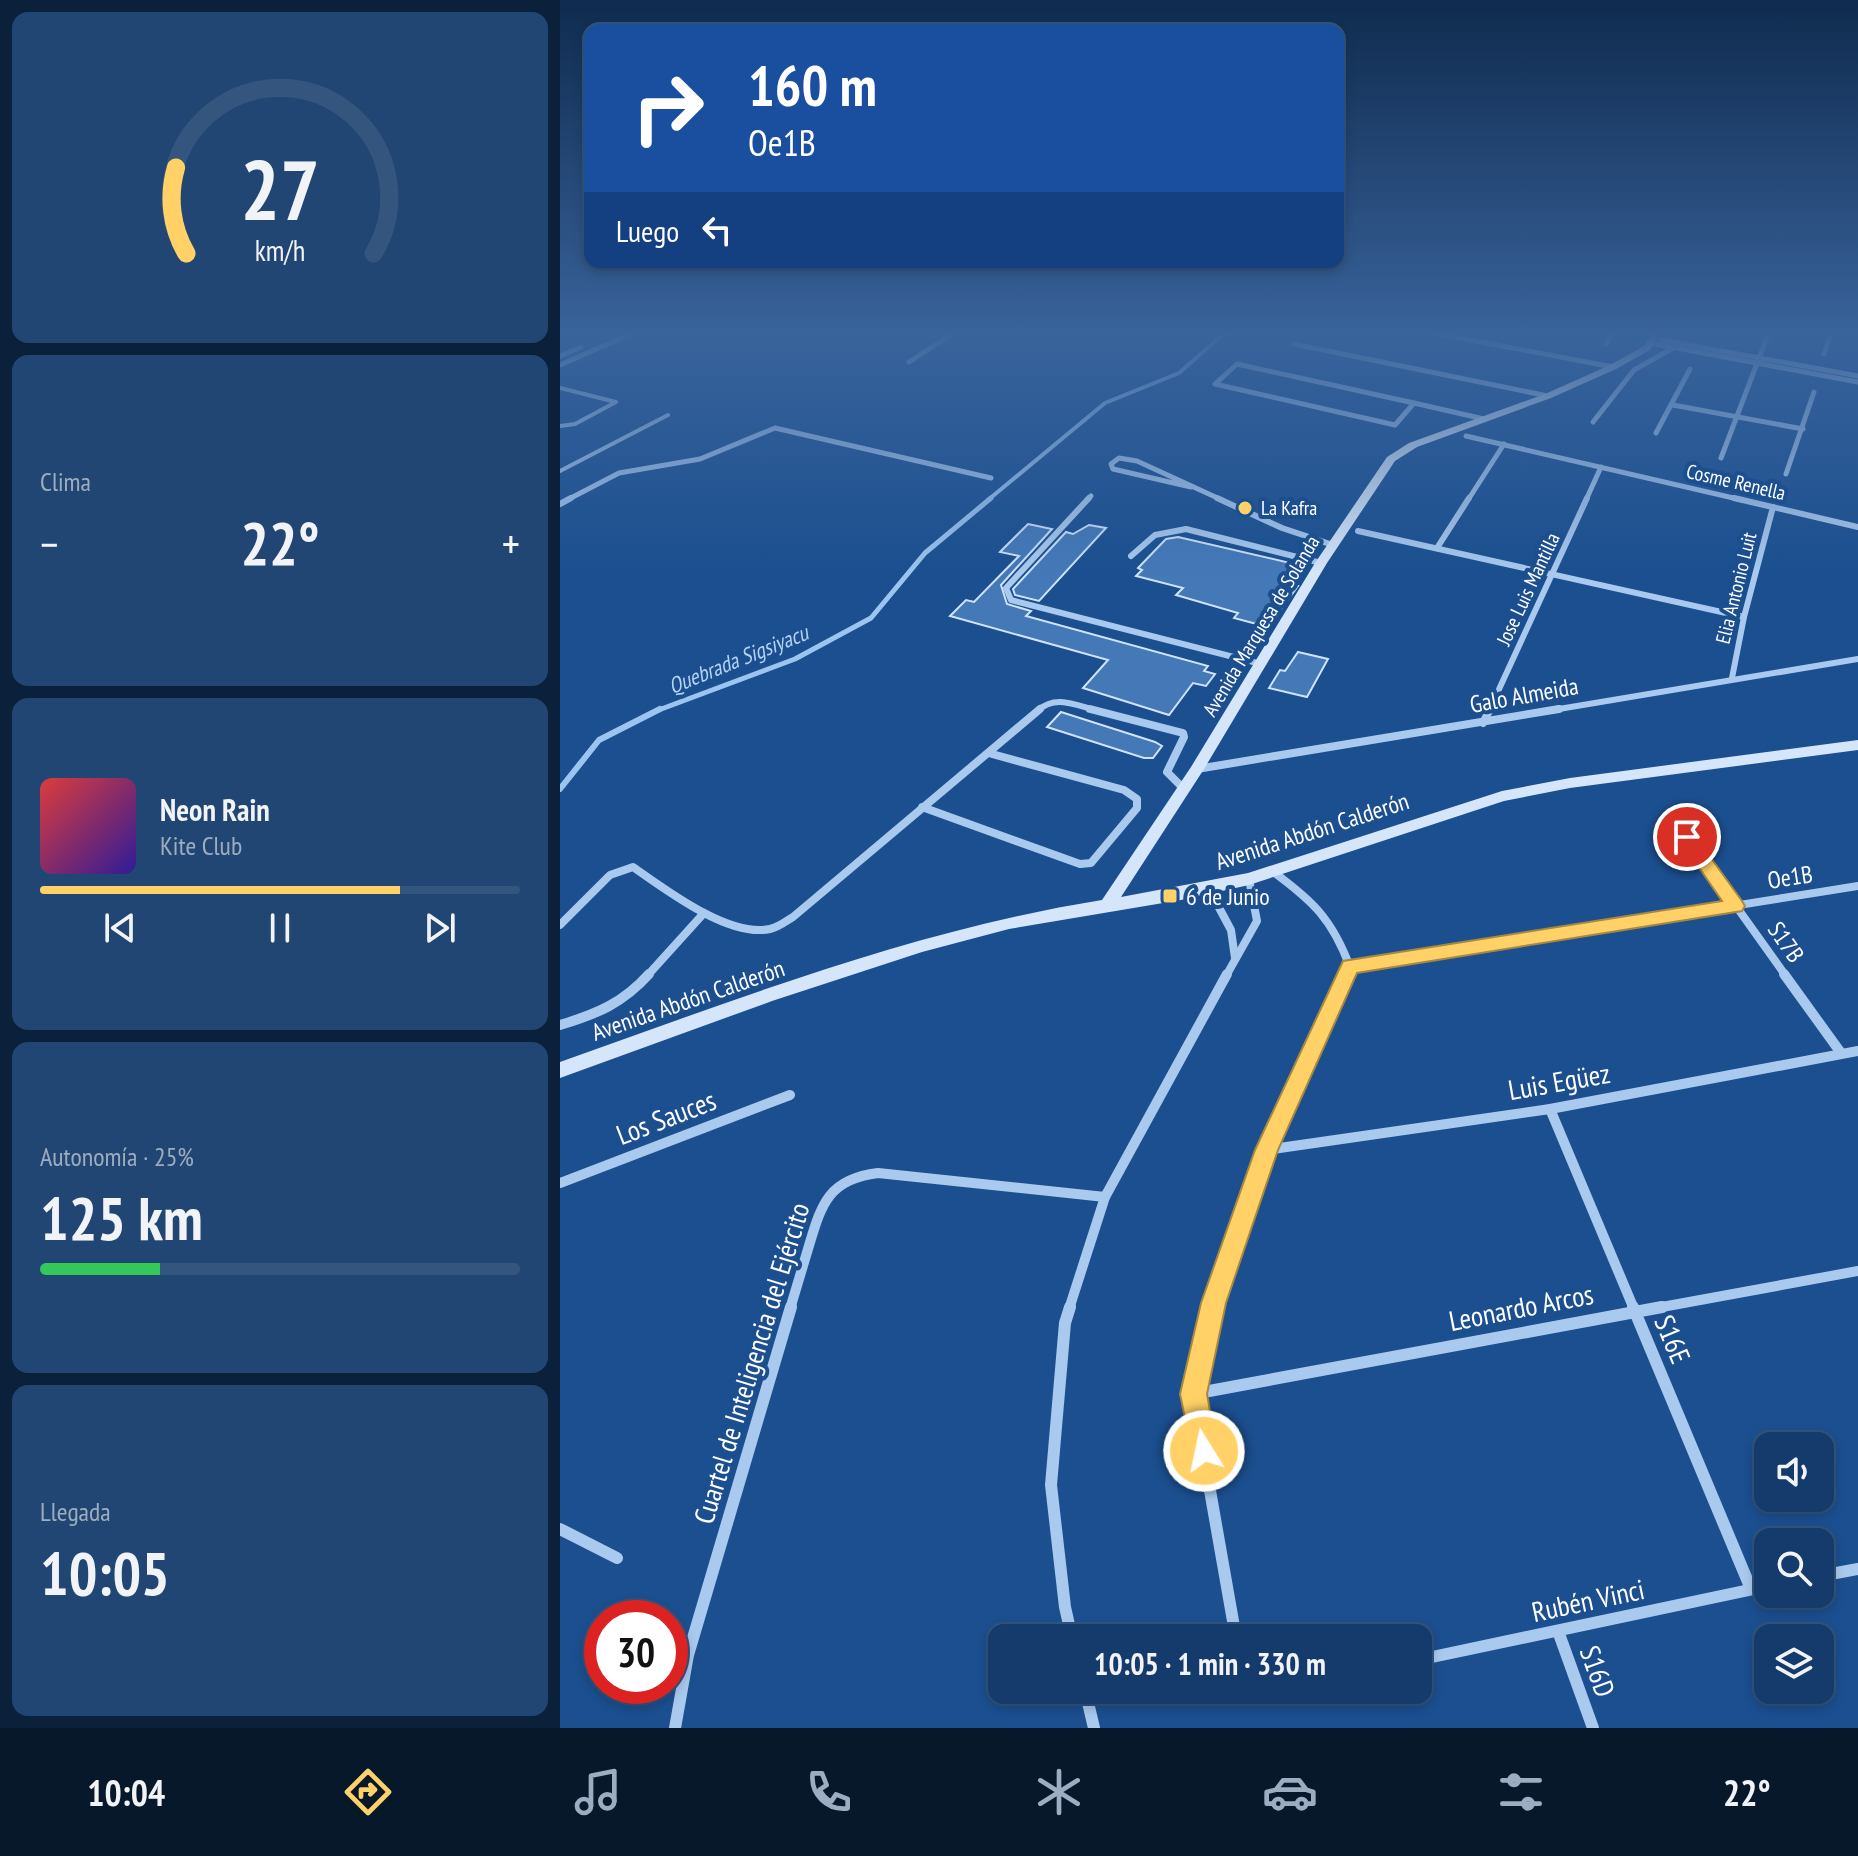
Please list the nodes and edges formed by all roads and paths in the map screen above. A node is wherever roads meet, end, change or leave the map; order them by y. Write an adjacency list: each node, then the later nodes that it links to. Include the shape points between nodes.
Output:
1 (596, 413): 15 (lane)
2 (1341, 413): 3 (street, via 1395,425)
3 (1406, 413)
4 (1456, 413): 13 (street)
5 (1502, 413): 13 (street, Avenida Marquesa de Solanda)
6 (1600, 413): 14 (street)
7 (1668, 413): 17 (street)
8 (1714, 413): 12 (street)
9 (1739, 413): 12 (street)
10 (1808, 413): 16 (street)
11 (668, 415): 22 (lane)
12 (1737, 417): 16 (street); 20 (street)
13 (1484, 419): 31 (street, Avenida Marquesa de Solanda, via 1413,445 1391,459)
14 (1593, 422)
15 (560, 426)
16 (1803, 429): 23 (street)
17 (1656, 433)
18 (1466, 436): 19 (street, Cosme Renella)
19 (1504, 444): 21 (street, Cosme Renella); 32 (street)
20 (1721, 458)
21 (1601, 467): 28 (street, Cosme Renella); 35 (street, Jose Luis Mantilla)
22 (560, 471)
23 (1786, 474)
24 (991, 478): 27 (street, via 775,428 700,459 619,473)
25 (1191, 487): 25 (street, via 1128,458 1111,464 1129,474); 31 (street)
26 (1091, 496): 38 (street, via 1006,588 1011,600)
27 (560, 504)
28 (1773, 507): 29 (street, Cosme Renella); 36 (street, Elia Antonio Luit)
29 (1858, 527)
30 (1358, 531): 32 (street)
31 (1333, 545): 34 (street, Avenida Marquesa de Solanda)
32 (1437, 548): 35 (street)
33 (1131, 556): 34 (street, via 1154,534 1186,529)
34 (1321, 563): 38 (street, Avenida Marquesa de Solanda)
35 (1552, 575): 36 (street); 40 (street, Jose Luis Mantilla)
36 (1744, 617): 39 (street, Elia Antonio Luit)
37 (1858, 659): 39 (street, Galo Almeida)
38 (1261, 664): 43 (street, Avenida Marquesa de Solanda)
39 (1732, 678): 40 (street, Galo Almeida)
40 (1483, 723): 43 (street, Galo Almeida)
41 (1858, 745): 47 (street, Avenida Abdón Calderón, via 1502,796)
42 (992, 754): 44 (street, via 1047,702 1064,700 1183,733 1167,772); 45 (street); 45 (street, via 1124,790 1137,799 1137,808 1091,863 1080,864)
43 (1197, 769): 44 (street, Avenida Marquesa de Solanda)
44 (1184, 789): 51 (street, Avenida Marquesa de Solanda)
45 (922, 807): 53 (street, via 793,917 770,929 753,929)
46 (1671, 815): 52 (street, S17B)
47 (1272, 870): 48 (street, Avenida Abdón Calderón); 56 (street, via 1332,921)
48 (1249, 879): 50 (street, Avenida Abdón Calderón); 55 (street, via 1260,916)
49 (1858, 886): 52 (street, Oe1B)
50 (1209, 889): 51 (street, Avenida Abdón Calderón); 55 (street, via 1231,930)
51 (1108, 904): 60 (street, Avenida Abdón Calderón, via 977,931 876,960)
52 (1736, 906): 56 (street, Oe1B); 59 (street, S17B)
53 (704, 913): 54 (street, via 633,867 610,875); 57 (street, via 630,995 601,1013)
54 (560, 925)
55 (1235, 959): 65 (street)
56 (1350, 967): 63 (street)
57 (560, 1025)
58 (1858, 1051): 59 (street, Luis Egüez)
59 (1841, 1053): 62 (street, Luis Egüez)
60 (560, 1070)
61 (790, 1095): 64 (street, Los Sauces)
62 (1550, 1109): 63 (street, Luis Egüez); 67 (street, S16E)
63 (1266, 1150): 68 (street, via 1214,1303)
64 (560, 1183)
65 (1105, 1197): 75 (street, via 1065,1323 1051,1485); 80 (street, Cuartel de Inteligencia del Ejército, via 878,1173 850,1178 827,1195 688,1655)
66 (1858, 1271): 67 (street, Leonardo Arcos)
67 (1635, 1310): 68 (street, Leonardo Arcos); 74 (street, S16E)
68 (1193, 1394): 76 (street)
69 (560, 1529): 70 (street)
70 (617, 1558)
71 (1858, 1569): 72 (street)
72 (1834, 1573)
73 (1754, 1588): 74 (street, Rubén Vinci)
74 (1751, 1589): 77 (street, Rubén Vinci)
75 (1069, 1624)
76 (1234, 1624)
77 (1558, 1631): 78 (street, Rubén Vinci); 82 (street, S16D)
78 (1432, 1657)
79 (1088, 1704): 81 (street)
80 (675, 1728)
81 (1094, 1728)
82 (1593, 1728)

